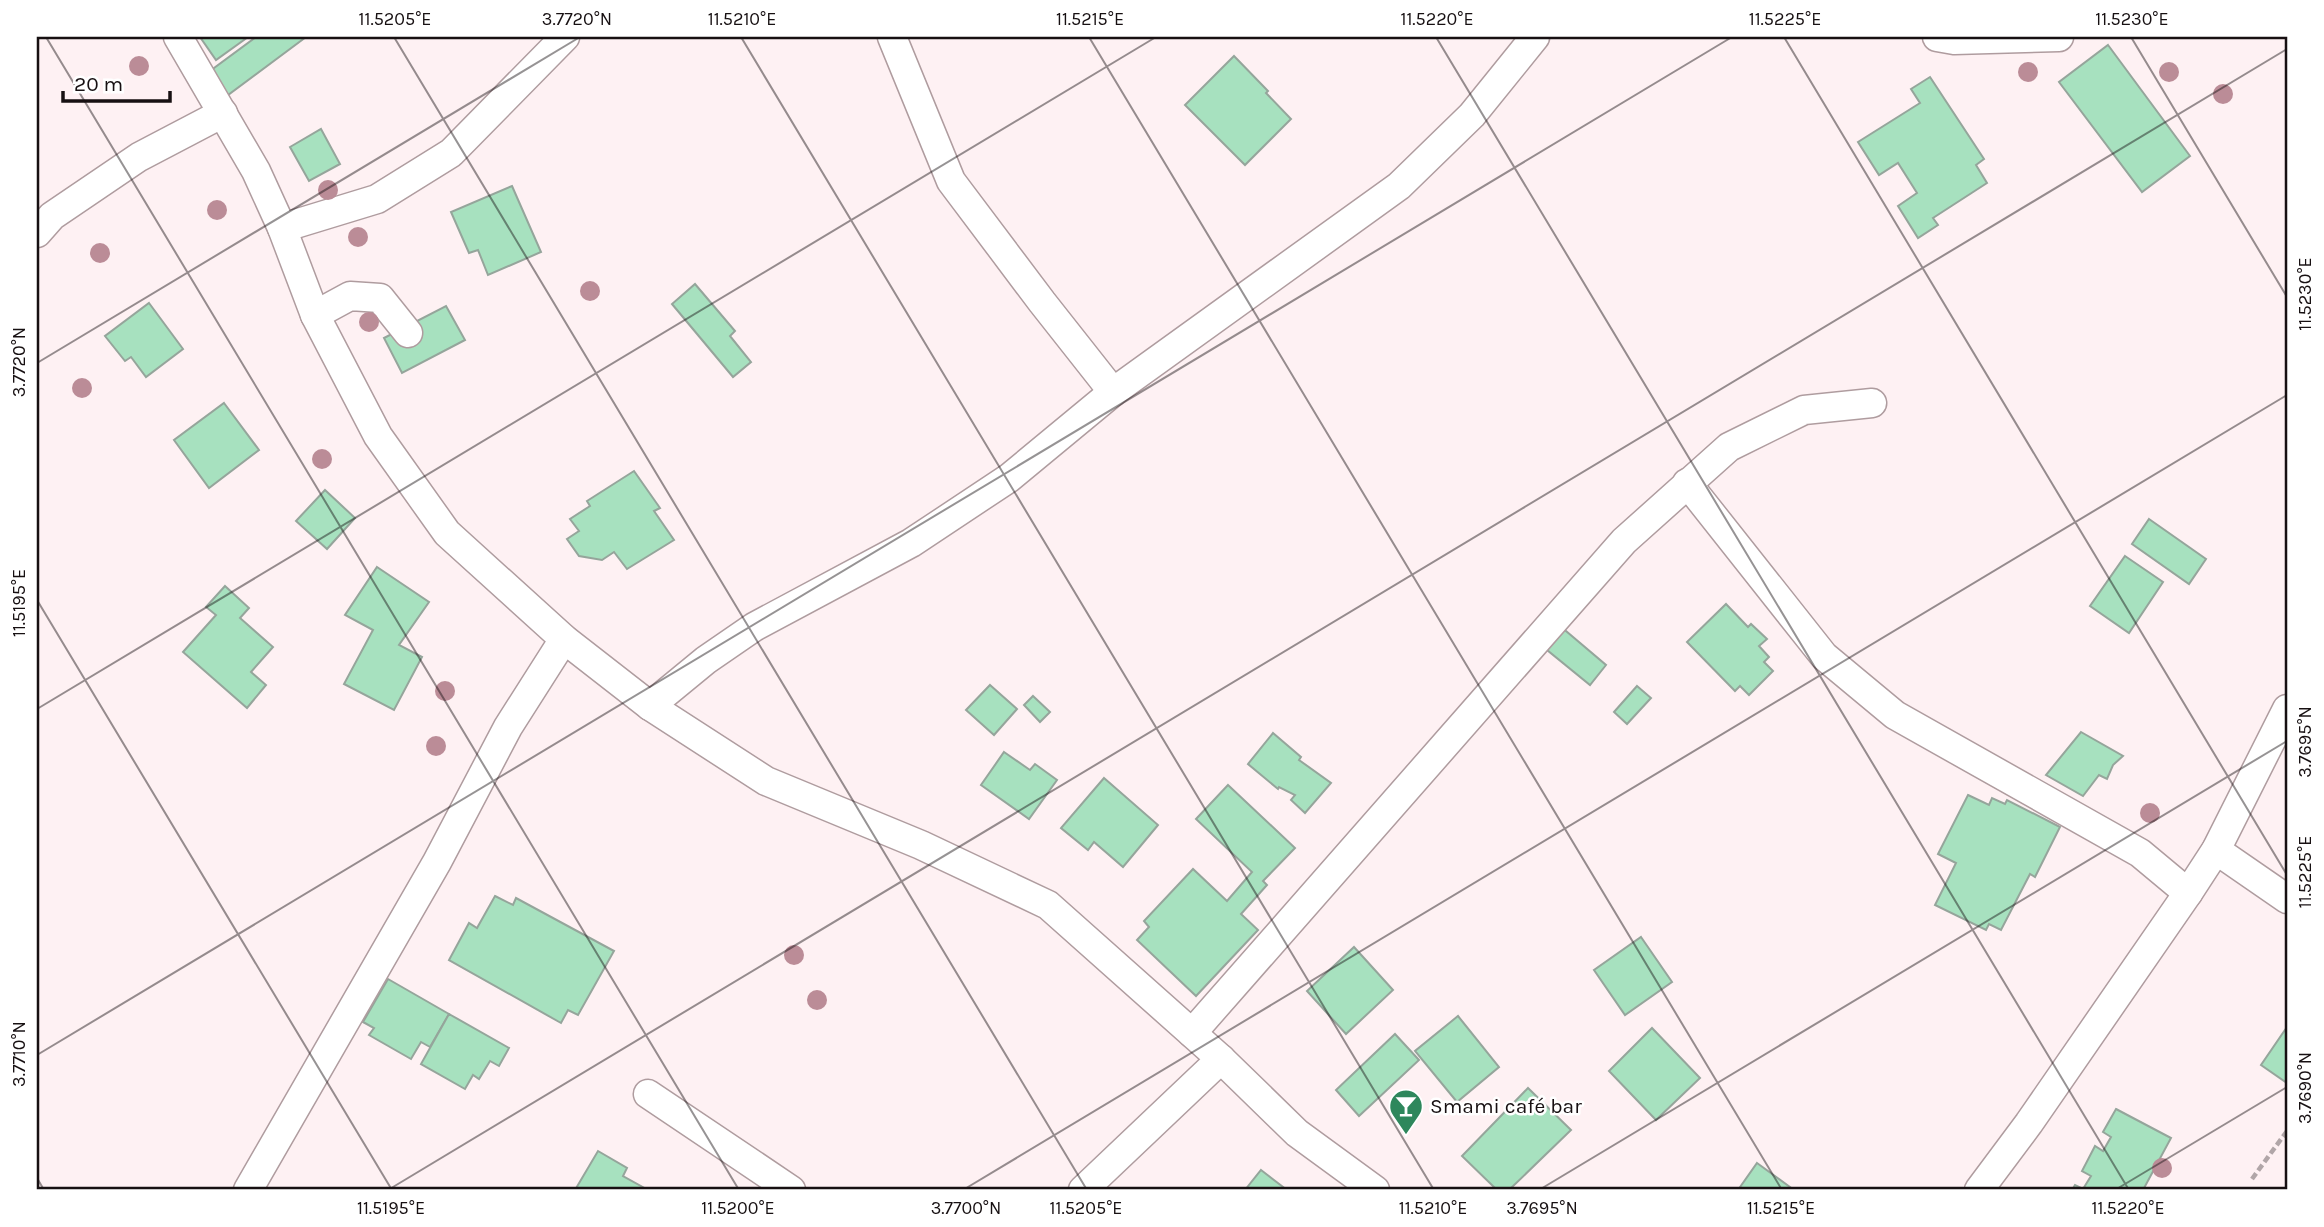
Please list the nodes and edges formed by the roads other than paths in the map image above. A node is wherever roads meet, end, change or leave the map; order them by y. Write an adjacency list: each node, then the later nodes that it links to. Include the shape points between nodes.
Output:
1 (178, 37): 7 (street)
2 (565, 37): 8 (street, via 451,153 377,199)
3 (892, 37): 12 (street, via 951,181)
4 (1535, 37): 12 (street, via 1472,115 1399,186)
5 (1937, 37): 6 (street)
6 (2059, 37)
7 (223, 113): 8 (street); 9 (street, via 139,157 52,216)
8 (282, 228): 10 (street)
9 (37, 233)
10 (315, 315): 11 (street, via 350,296 380,298); 15 (street, via 378,436 447,533)
11 (408, 332)
12 (1114, 392): 16 (street, via 1009,478 911,543 754,627)
13 (1872, 403): 14 (street, via 1804,410 1729,447)
14 (1687, 483): 19 (street, via 1824,656 1895,715 2140,853); 21 (street, via 1624,541)
15 (564, 639): 16 (street); 24 (street, via 508,727 437,862)
16 (650, 706): 21 (street, via 766,781 921,845 1048,905)
17 (2287, 709): 18 (street)
18 (2216, 849): 19 (street); 20 (street)
19 (2188, 893): 28 (street)
20 (2287, 899)
21 (1192, 1033): 22 (street)
22 (1221, 1059): 26 (street); 27 (street, via 1297,1133)
23 (648, 1094): 25 (street)
24 (248, 1190)
25 (790, 1190)
26 (1083, 1190)
27 (1375, 1190)
28 (1979, 1190)

